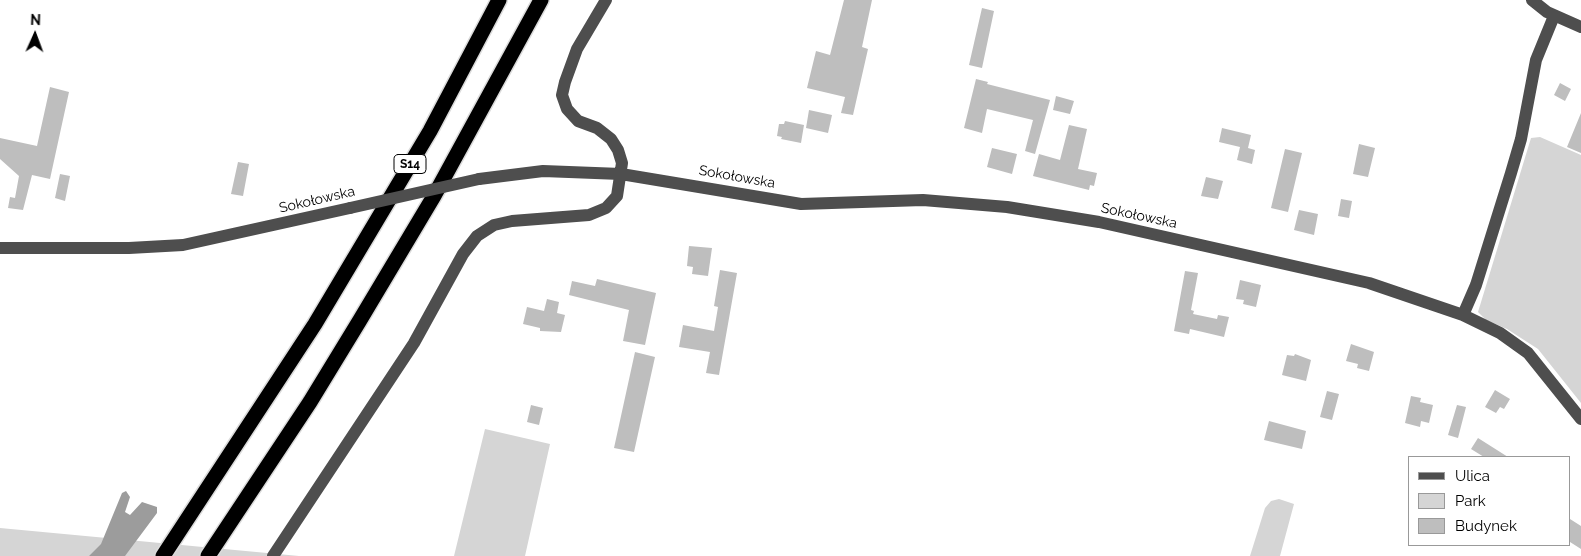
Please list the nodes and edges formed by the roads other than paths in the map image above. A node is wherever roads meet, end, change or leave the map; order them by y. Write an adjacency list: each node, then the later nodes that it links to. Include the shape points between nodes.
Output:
1 (499, 0): 11 (highway, S14, via 430,131 315,324)
2 (541, 0): 12 (highway, S14, via 434,196 360,320)
3 (606, 0): 7 (street, via 577,49 562,95 567,109 578,121 596,128 611,140 618,150)
4 (1532, 0): 5 (street)
5 (1554, 16): 6 (street); 9 (street, via 1536,60 1516,156 1476,285)
6 (1581, 27)
7 (622, 174): 8 (street, Sokołowska, bridge, via 543,171 479,179 184,244 129,248); 9 (street, Sokołowska, via 801,204 923,200 1091,221 1369,283); 13 (street, via 617,196 606,208 589,215 512,221 494,225 478,236 463,254 414,343)
8 (0, 248)
9 (1463, 315): 10 (street, Sokołowska, via 1500,333 1528,354)
10 (1581, 419)
11 (164, 556)
12 (208, 556)
13 (273, 556)

